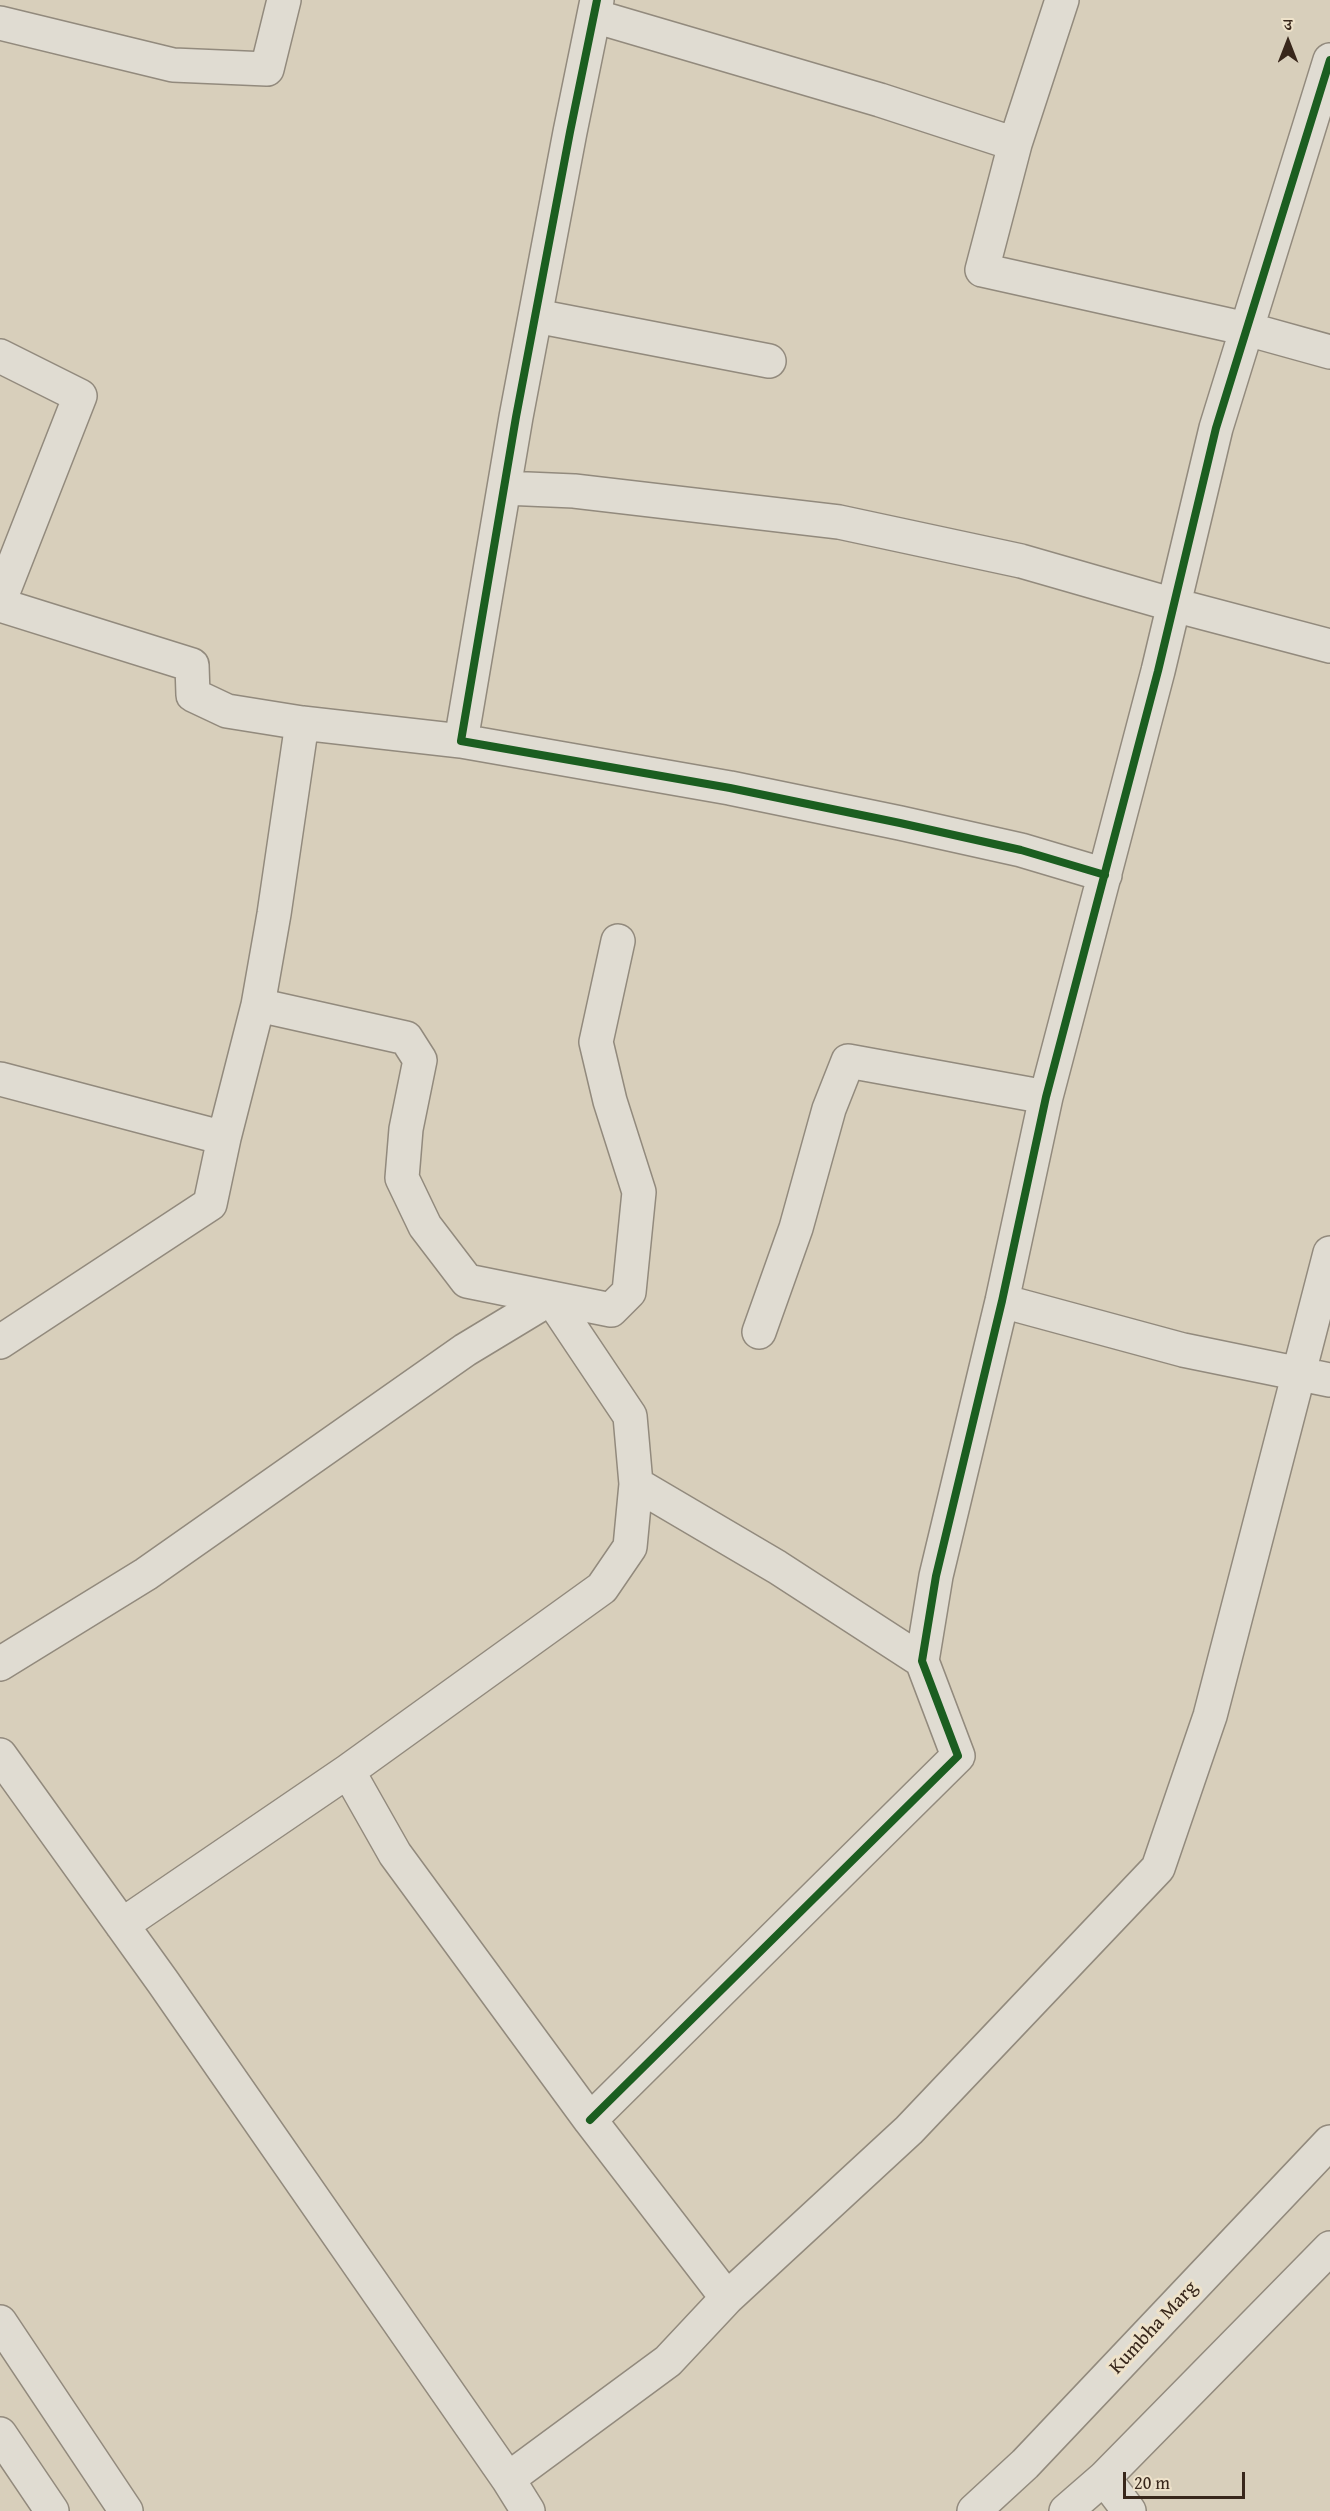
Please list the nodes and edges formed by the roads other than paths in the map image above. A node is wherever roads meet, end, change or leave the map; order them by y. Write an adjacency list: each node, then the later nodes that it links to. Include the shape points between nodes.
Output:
1 (284, 0): 4 (street, via 267,69 173,65)
2 (1062, 0): 6 (street)
3 (596, 8): 6 (street); 7 (street)
4 (0, 23)
5 (1328, 75): 8 (street)
6 (1015, 144): 8 (street, via 982,270)
7 (536, 316): 11 (street); 12 (street)
8 (1247, 329): 9 (street); 15 (street, via 1216,428)
9 (1330, 352)
10 (0, 356): 13 (street, via 80,396)
11 (769, 361)
12 (504, 488): 15 (street, via 574,491 839,522 1021,561); 18 (street)
13 (0, 600)
14 (0, 605): 17 (street, via 192,665 193,695 227,711)
15 (1174, 605): 16 (street); 19 (street)
16 (1330, 646)
17 (302, 723): 18 (street); 21 (street)
18 (461, 741): 19 (street, via 877,818 1021,850)
19 (1105, 875): 23 (street)
20 (618, 941): 26 (street, via 596,1042 639,1192 629,1292 611,1310)
21 (258, 1005): 24 (street); 26 (street, via 406,1038 420,1060 406,1129 402,1178 425,1226 467,1281)
22 (0, 1079): 24 (street)
23 (1046, 1096): 27 (street); 28 (street, via 848,1061 829,1109 796,1228)
24 (224, 1138): 29 (street, via 210,1204)
25 (1330, 1253): 30 (street)
26 (551, 1298): 32 (street, via 630,1416); 34 (street, via 465,1350 146,1574)
27 (1002, 1301): 30 (street, via 1183,1350); 33 (street, via 936,1576)
28 (759, 1332)
29 (0, 1342)
30 (1299, 1373): 31 (street); 41 (street, via 1210,1716 1158,1868 909,2130)
31 (1330, 1380)
32 (636, 1484): 33 (street, via 777,1567); 36 (street, via 630,1547 602,1588)
33 (922, 1661): 38 (street, via 958,1756)
34 (0, 1664)
35 (0, 1755): 37 (street)
36 (348, 1771): 37 (street); 38 (street, via 395,1854)
37 (122, 1925): 45 (street)
38 (590, 2120): 41 (street)
39 (1330, 2142): 49 (street, Kumbha Marg, via 1025,2464)
40 (1330, 2248): 44 (street)
41 (727, 2298): 45 (street, via 668,2361)
42 (0, 2322): 47 (street)
43 (6, 2455): 46 (street)
44 (1104, 2478): 50 (street); 51 (street)
45 (508, 2479): 48 (street)
46 (52, 2511)
47 (126, 2511)
48 (528, 2511)
49 (974, 2511)
50 (1066, 2511)
51 (1129, 2511)

